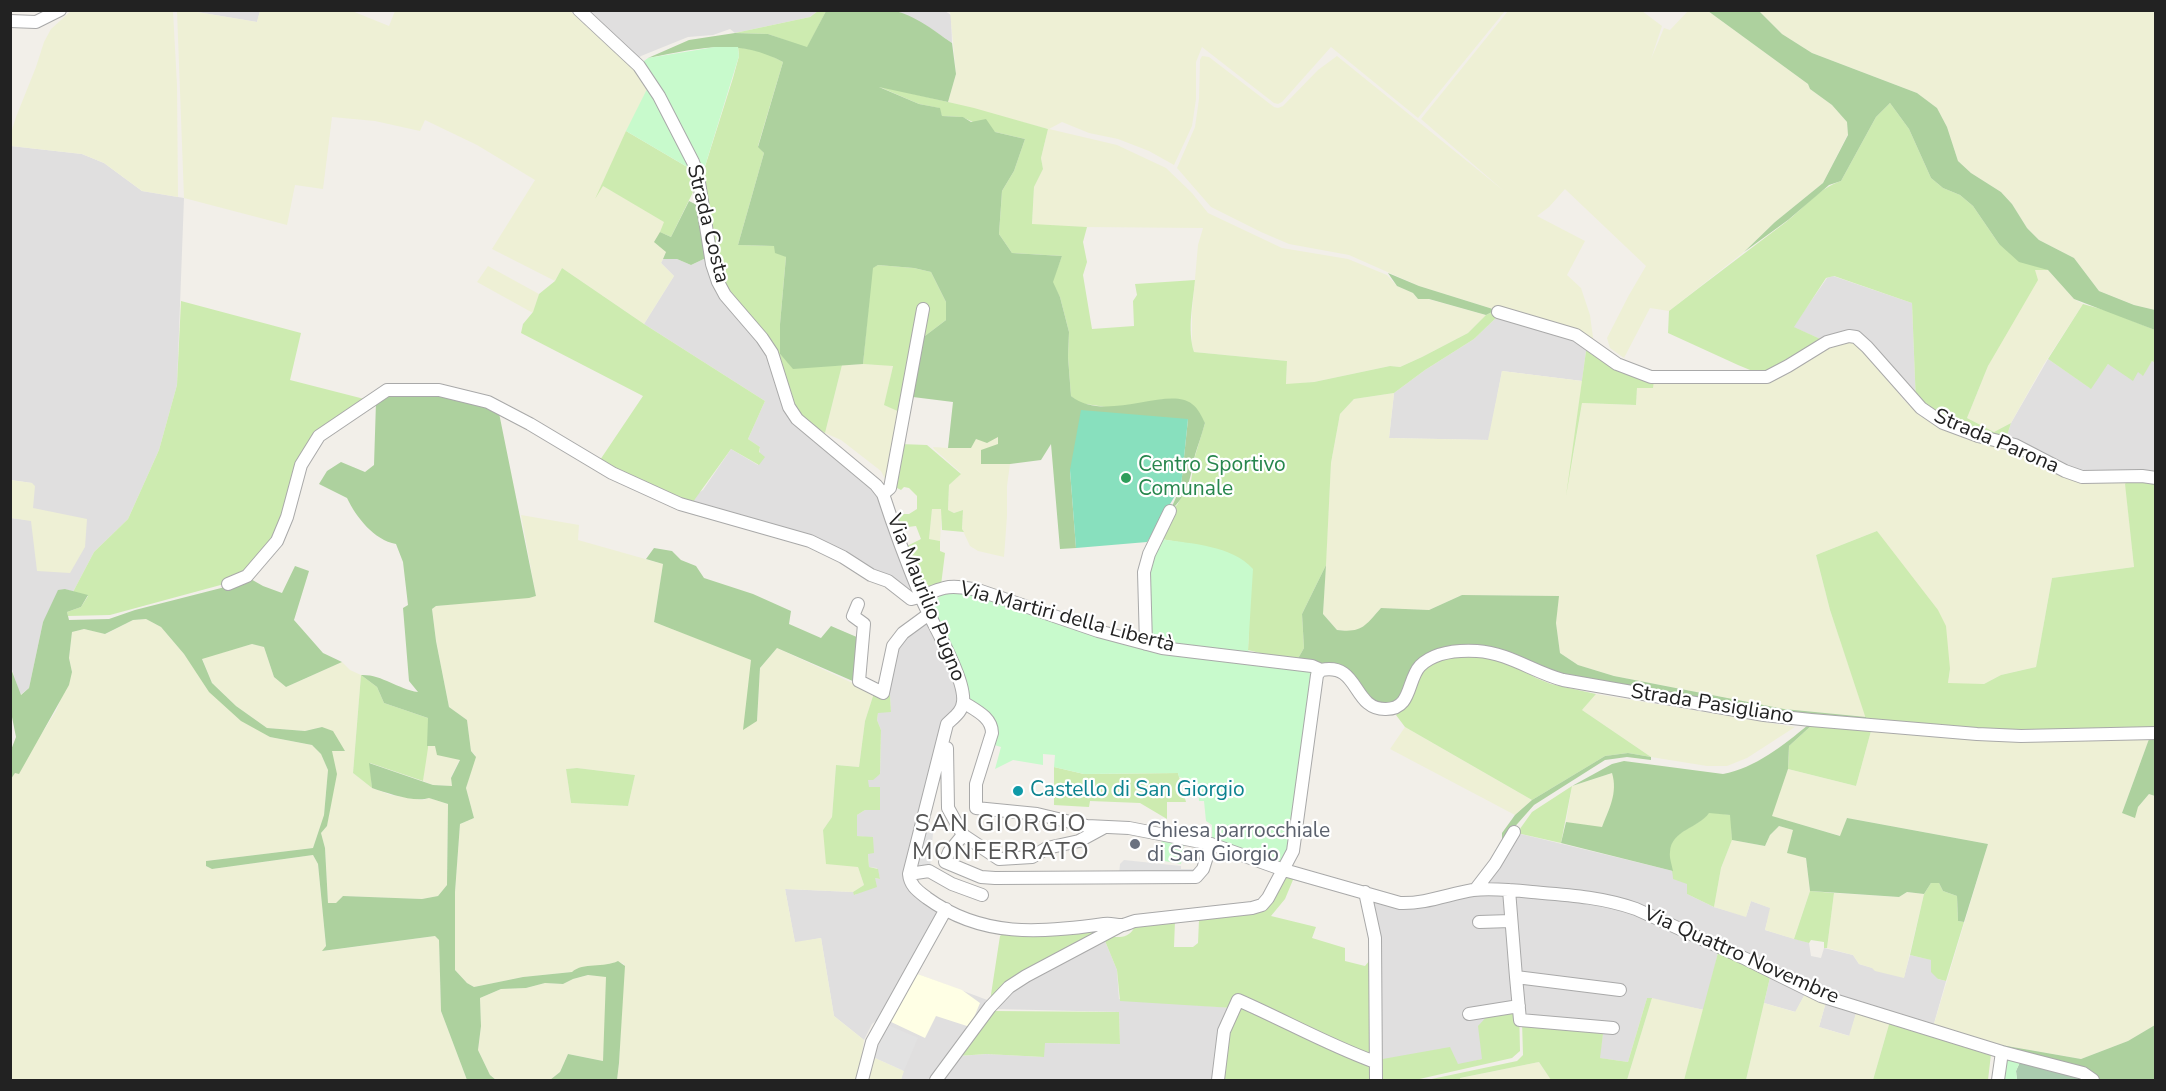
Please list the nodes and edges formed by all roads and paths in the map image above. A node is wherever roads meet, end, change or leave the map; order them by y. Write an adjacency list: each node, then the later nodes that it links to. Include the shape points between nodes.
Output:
1 (60, 10): 3 (street, via 42,21)
2 (579, 10): 6 (street, Strada Costa, via 639,66 659,96 698,176 718,282)
3 (10, 21)
4 (923, 309): 8 (street, Via Maurilio Pugno, via 890,488)
5 (1498, 312): 7 (street, Strada Parona, via 1576,335 1617,364 1651,377 1767,376 1827,342 1856,337 1910,398 1943,423 2015,445 2082,477)
6 (772, 353): 8 (street, Via Maurilio Pugno, via 789,407 797,419)
7 (2156, 478)
8 (883, 494): 11 (street, Via Maurilio Pugno)
9 (1170, 511): 14 (street, via 1144,572)
10 (228, 584): 11 (street, via 248,576 277,541 302,465 319,436 387,390 439,390 488,402 612,473 680,504 810,541 888,581 911,599)
11 (921, 597): 13 (street, Via Maurilio Pugno); 14 (street, Via Martiri della Libertà, via 958,586 978,590)
12 (858, 604): 13 (street, via 853,616 864,624 859,681 883,693 893,646 903,633)
13 (929, 614): 16 (street, Via Maurilio Pugno, via 958,675)
14 (1146, 644): 15 (street, Via Martiri della Libertà)
15 (1321, 670): 17 (street, Strada Pasigliano, via 1345,673 1367,704 1386,709 1394,708 1407,697 1419,668 1427,660 1475,651 1507,656 1563,680 1764,715 1977,734); 22 (street, via 1317,675 1293,851)
16 (962, 706): 18 (street, Via Quattro Novembre, via 989,720 992,727 976,784 976,808 1037,814); 20 (street, via 947,742 946,796); 23 (street, via 947,724)
17 (2156, 733)
18 (1103, 828): 20 (street, via 1032,857 999,859); 21 (street, Via Quattro Novembre, via 1129,828)
19 (1514, 832): 24 (street)
20 (963, 835): 21 (street, via 945,862 981,877 1196,877 1203,869)
21 (1211, 844): 22 (street, Via Quattro Novembre)
22 (1284, 870): 26 (street, Via Quattro Novembre); 31 (street, via 1262,905)
23 (909, 876): 27 (street, via 930,871); 28 (street, via 916,890)
24 (1475, 890): 25 (street, Via Quattro Novembre); 26 (street, Via Quattro Novembre, via 1408,903)
25 (1509, 890): 29 (street); 37 (street, Via Quattro Novembre, via 1588,896 1618,903 1821,996)
26 (1365, 892): 38 (street, via 1375,938)
27 (982, 895)
28 (946, 909): 31 (street, via 1006,930 1112,922); 39 (street, via 872,1042)
29 (1511, 921): 30 (street); 32 (street)
30 (1479, 922)
31 (1122, 925): 40 (street, via 1009,987)
32 (1516, 977): 33 (street); 34 (street)
33 (1620, 990)
34 (1519, 1006): 35 (street); 36 (street, via 1520,1020)
35 (1469, 1014)
36 (1613, 1028)
37 (2002, 1052): 43 (street); 44 (street, Via Quattro Novembre, via 2083,1073)
38 (1375, 1062): 41 (street, via 1238,1000 1224,1031); 42 (street)
39 (862, 1080)
40 (936, 1080)
41 (1218, 1080)
42 (1376, 1080)
43 (1998, 1080)
44 (2093, 1080)

